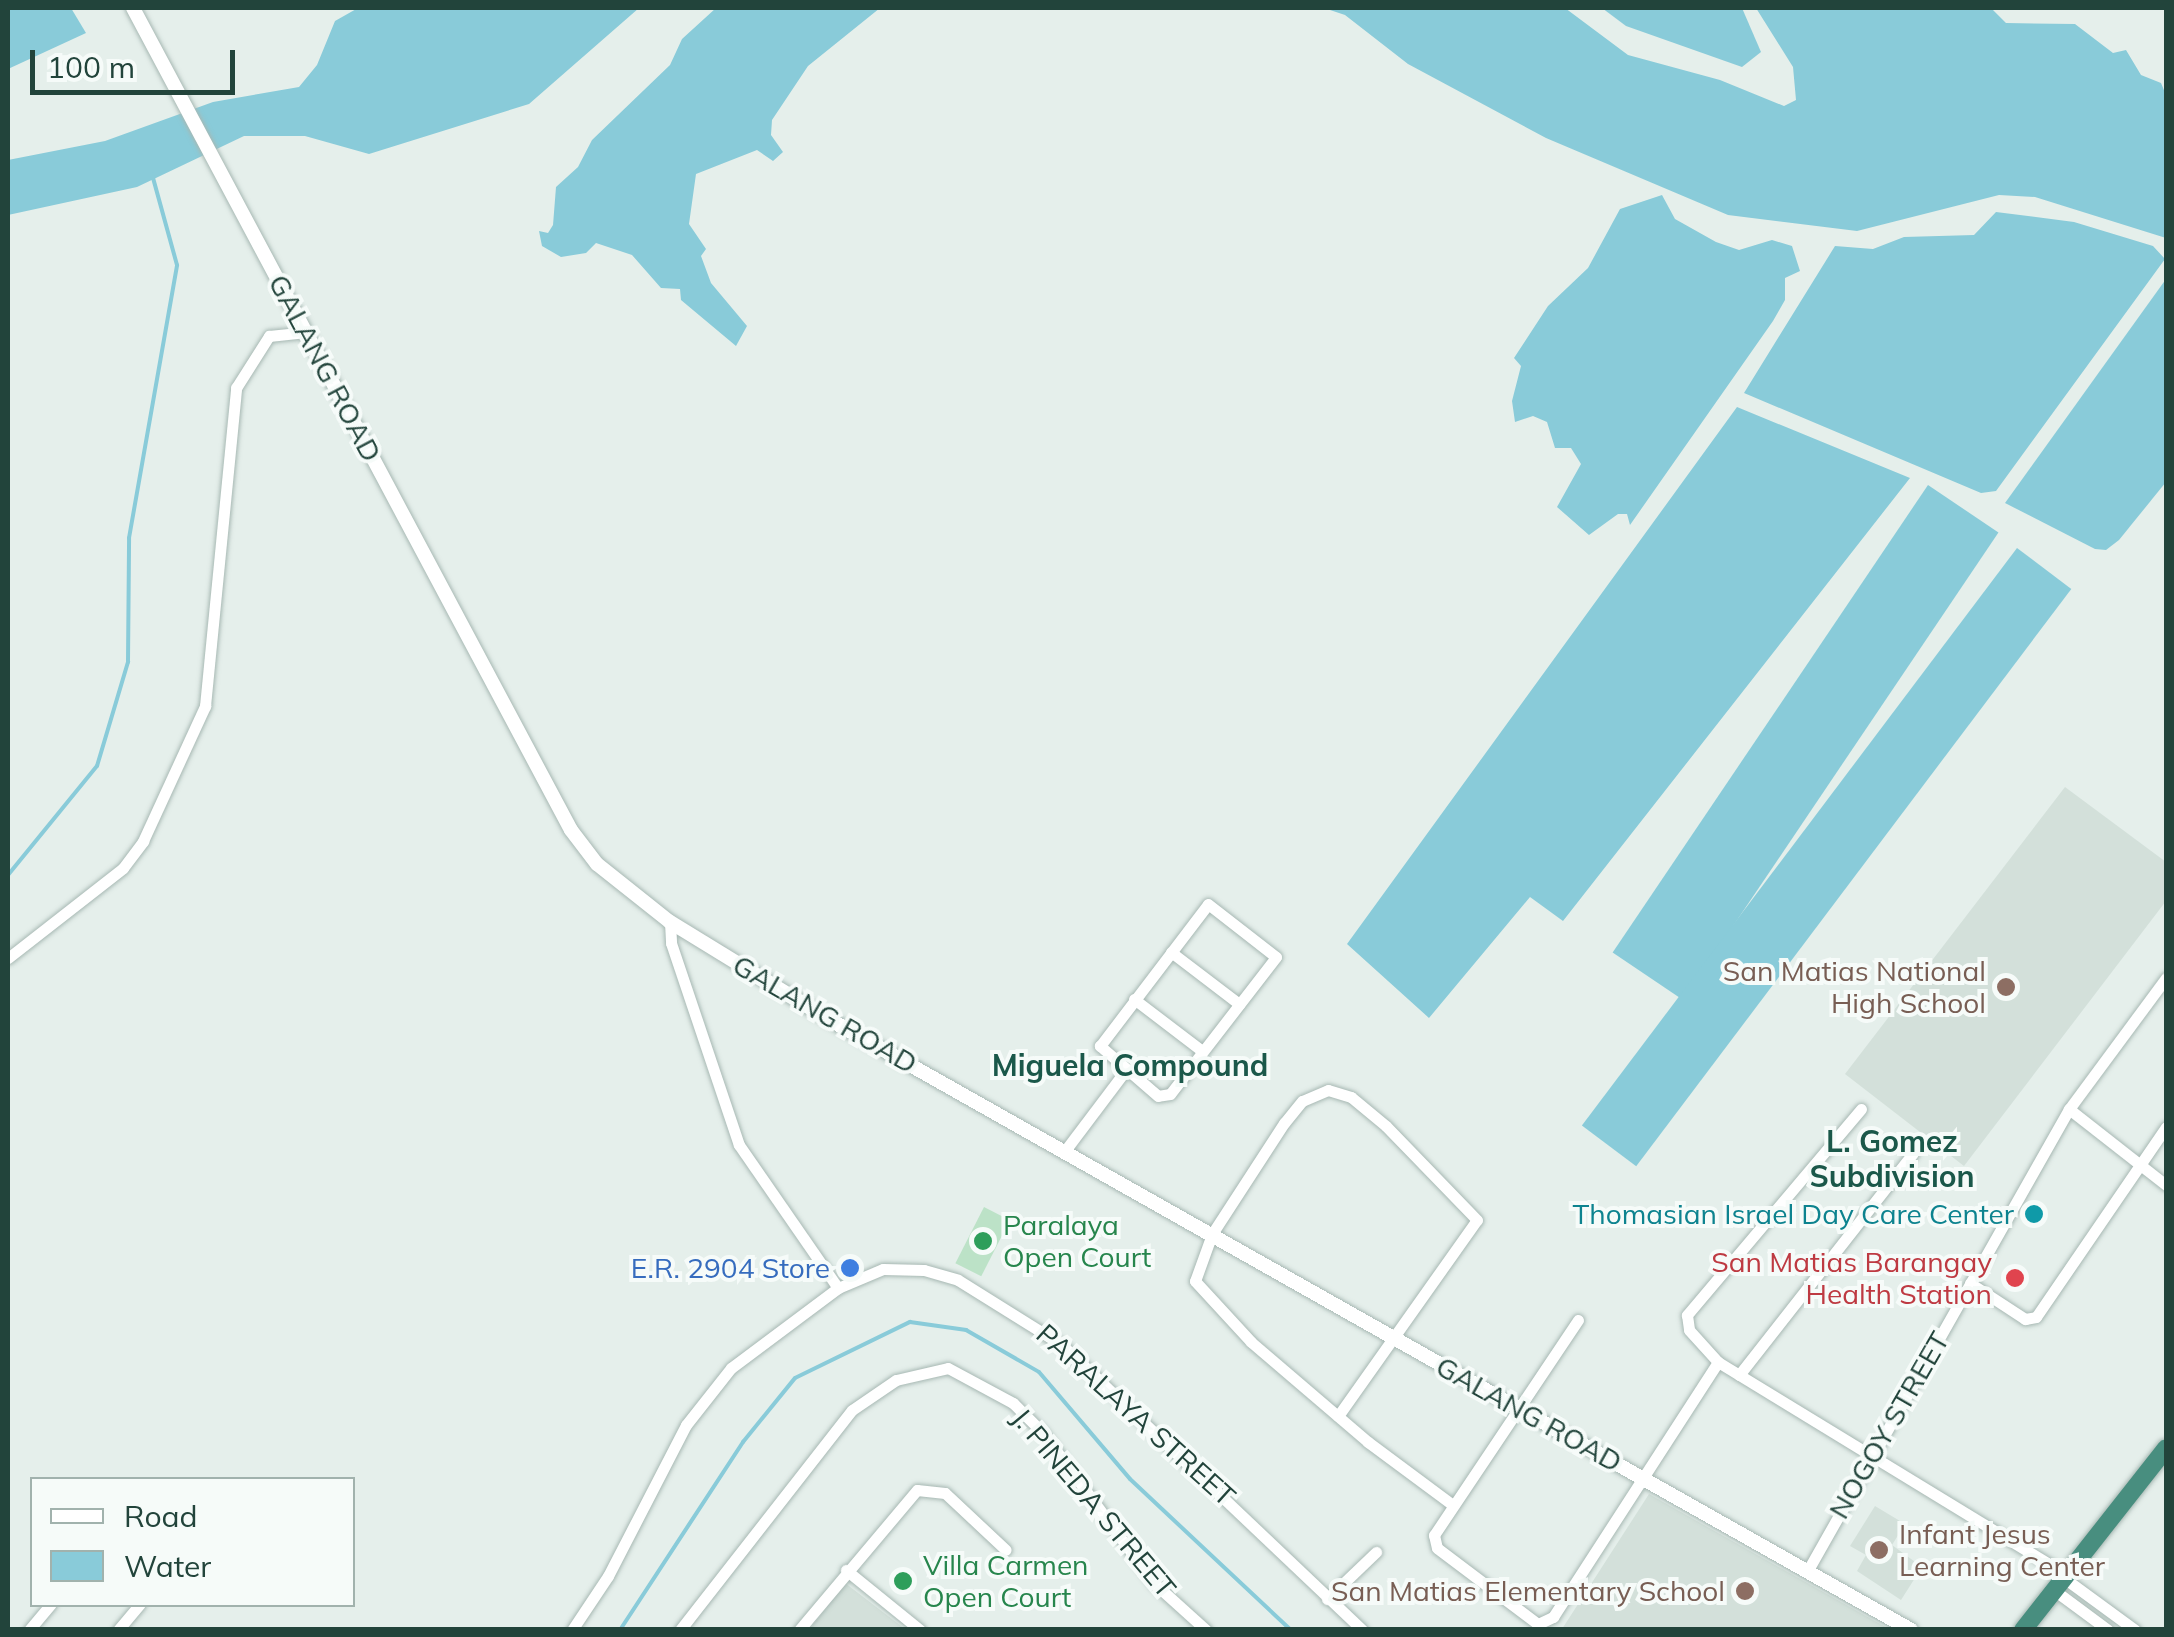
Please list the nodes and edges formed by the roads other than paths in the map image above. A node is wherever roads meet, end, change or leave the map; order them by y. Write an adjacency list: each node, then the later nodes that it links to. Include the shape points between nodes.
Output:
1 (133, 8): 2 (street, GALANG ROAD)
2 (302, 326): 3 (street, GALANG ROAD, via 572,830 598,864); 5 (street, via 269,336 236,388 204,706 143,841 122,868)
3 (670, 922): 14 (street, GALANG ROAD); 20 (street, via 671,943 739,1144)
4 (1171, 952): 7 (street); 8 (street); 8 (street, via 1208,904 1276,956)
5 (8, 958)
6 (2166, 978): 12 (street, NOGOY STREET)
7 (1134, 999): 9 (street); 10 (street, via 1100,1046)
8 (1238, 1004): 9 (street)
9 (1202, 1051): 10 (street, via 1165,1098)
10 (1125, 1071): 14 (street)
11 (1860, 1109): 23 (street, via 1686,1315 1689,1330)
12 (2069, 1109): 16 (street); 19 (street, NOGOY STREET)
13 (2166, 1128): 16 (street)
14 (1064, 1152): 18 (street, GALANG ROAD)
15 (1914, 1154): 24 (street)
16 (2141, 1166): 17 (street); 19 (street, via 2036,1318 2025,1320)
17 (2166, 1185)
18 (1212, 1234): 22 (street, GALANG ROAD); 22 (street, via 1302,1101 1328,1090 1351,1097 1477,1220); 26 (street, via 1194,1275 1206,1300)
19 (1970, 1283): 28 (street, NOGOY STREET)
20 (838, 1288): 36 (street, PARALAYA STREET, via 883,1269 924,1270 958,1280 1026,1318 1107,1382); 42 (street, PARALAYA STREET, via 731,1368 686,1425 608,1576)
21 (1578, 1320): 25 (street)
22 (1394, 1338): 25 (street, GALANG ROAD); 26 (street)
23 (1718, 1362): 24 (street); 29 (street)
24 (1740, 1374): 28 (street)
25 (1514, 1406): 29 (street, GALANG ROAD); 30 (street)
26 (1338, 1416): 30 (street)
27 (2166, 1448): 35 (highway)
28 (1868, 1458): 34 (street, NOGOY STREET); 35 (street)
29 (1644, 1478): 30 (street, via 1543,1625 1436,1548 1434,1535); 34 (street, GALANG ROAD)
30 (1450, 1503)
31 (1006, 1550): 33 (street, via 945,1493 918,1490)
32 (1376, 1552): 36 (street)
33 (846, 1570): 39 (street); 44 (street)
34 (1808, 1570): 47 (street, GALANG ROAD)
35 (2062, 1581): 48 (highway); 49 (street); 50 (street)
36 (1327, 1599): 46 (street, PARALAYA STREET)
37 (48, 1607): 40 (street)
38 (137, 1607): 41 (street)
39 (917, 1629)
40 (29, 1630)
41 (118, 1630)
42 (572, 1630)
43 (680, 1630): 45 (street, J. PINEDA STREET, via 852,1410 896,1380 948,1368 1013,1403 1043,1433 1154,1583)
44 (799, 1630)
45 (1206, 1630)
46 (1362, 1630)
47 (1911, 1630)
48 (2023, 1630)
49 (2108, 1630)
50 (2135, 1630)

